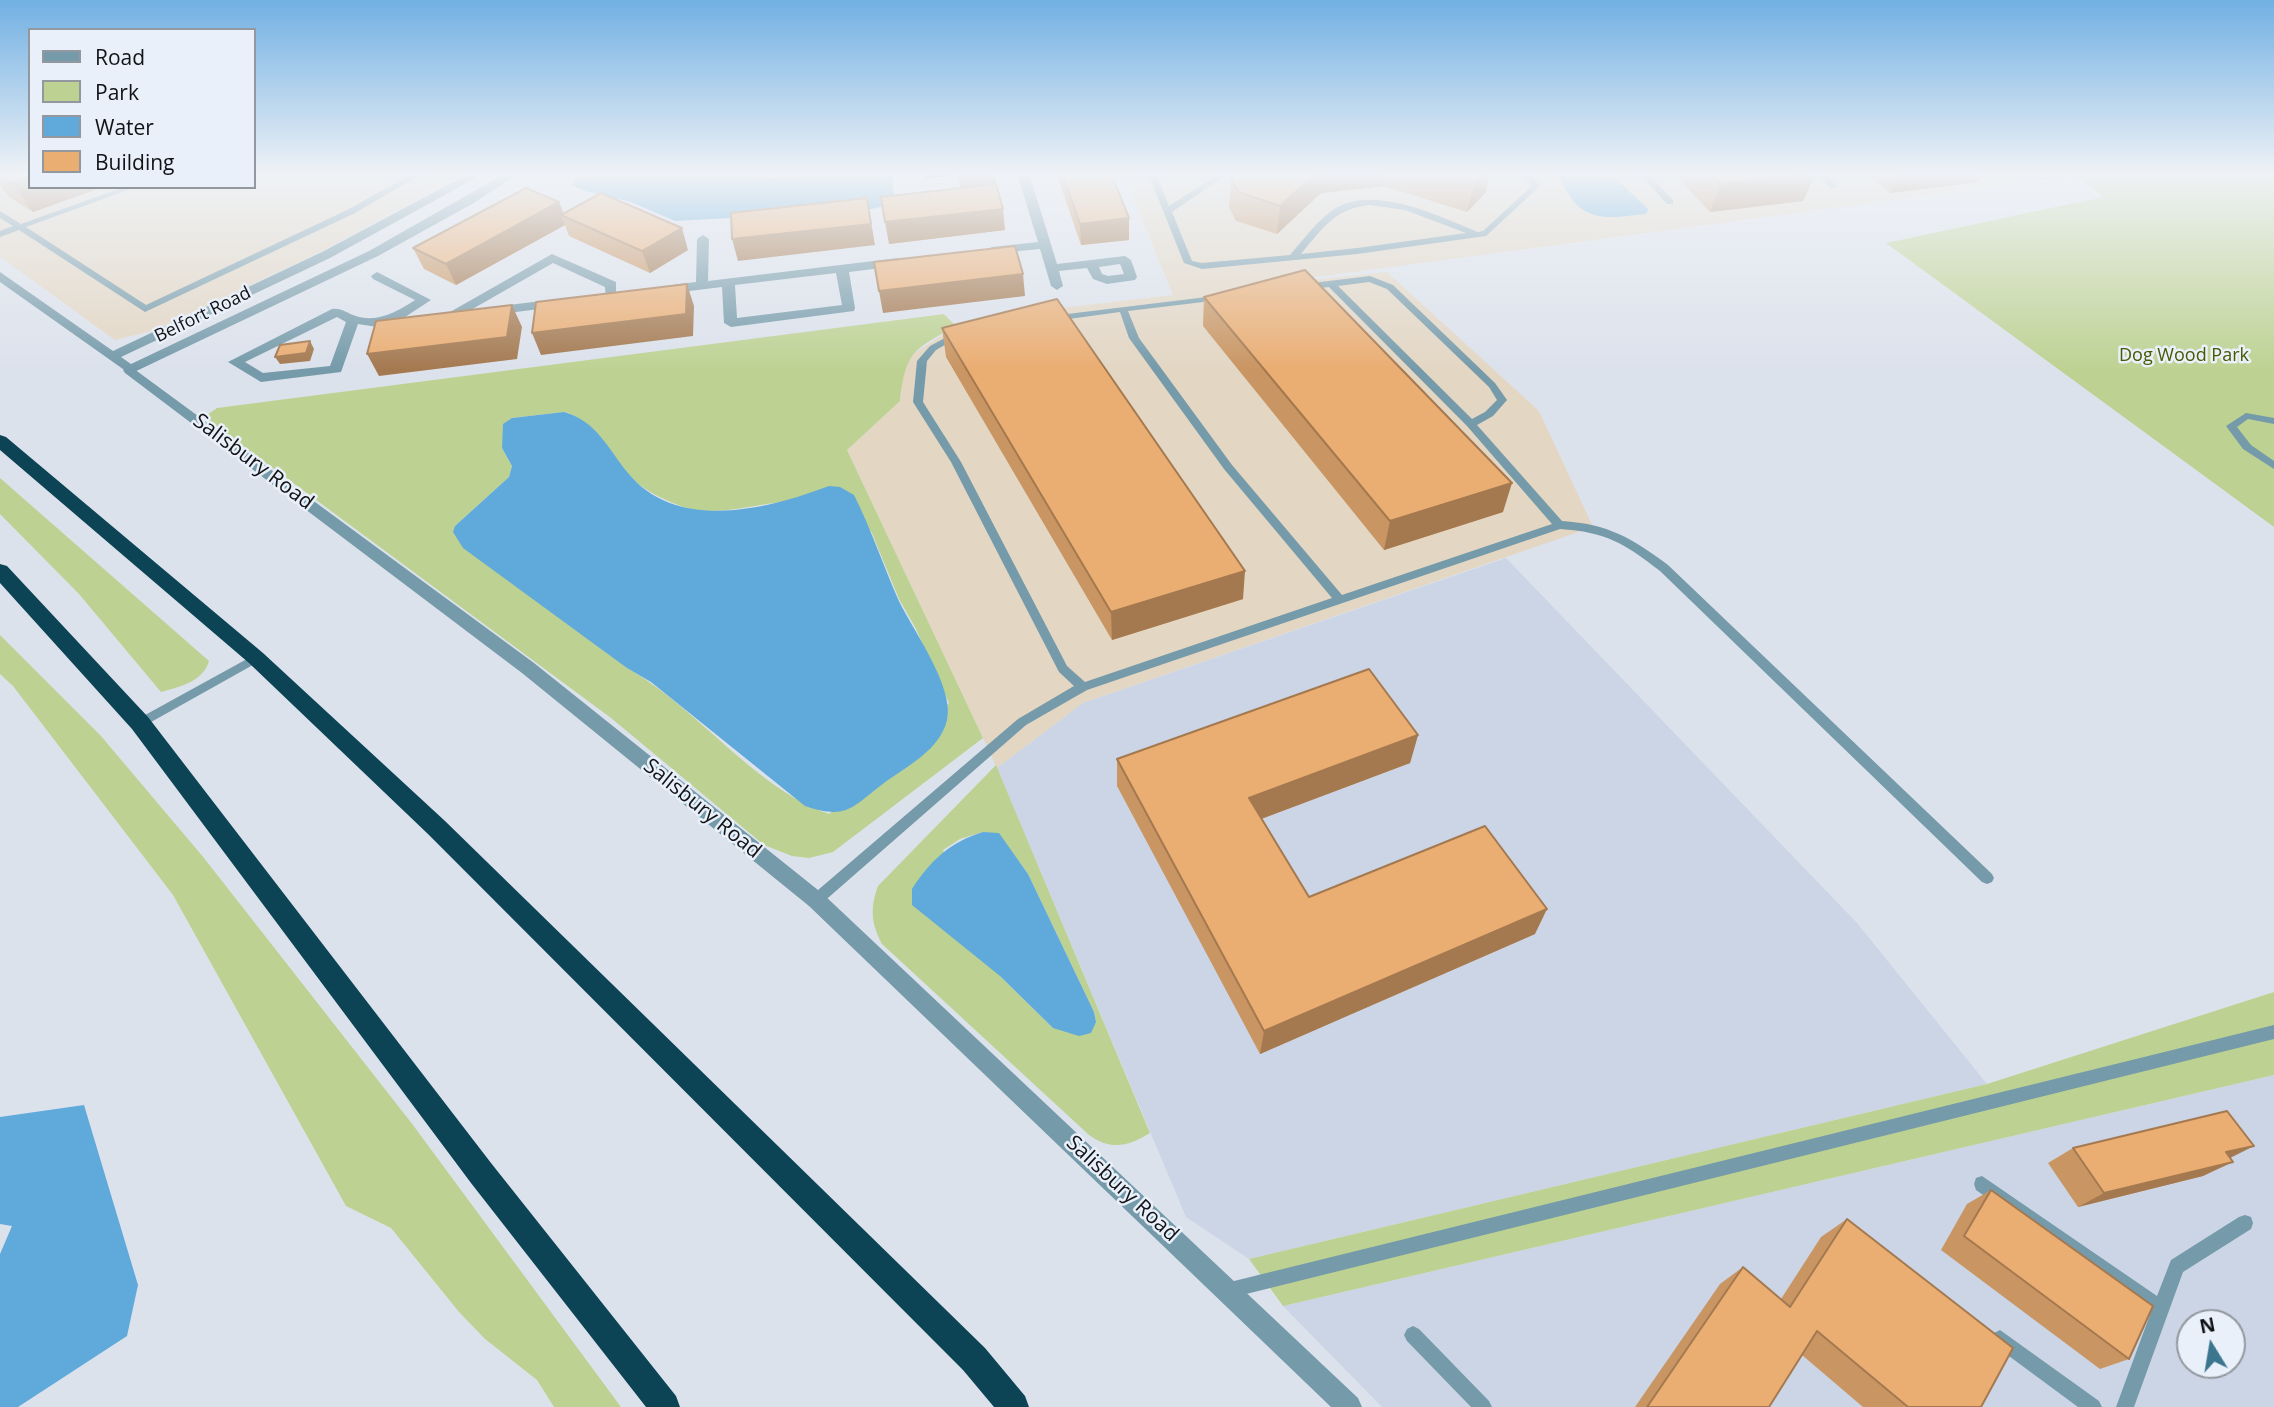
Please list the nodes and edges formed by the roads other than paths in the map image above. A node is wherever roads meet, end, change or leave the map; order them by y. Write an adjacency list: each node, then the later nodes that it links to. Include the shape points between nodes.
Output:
1 (35, 239): 2 (lane, via 145,309)
2 (294, 239)
3 (356, 239): 34 (street, Belfort Road)
4 (398, 239): 35 (street, Belfort Road)
5 (703, 239): 21 (street)
6 (1042, 239): 10 (street)
7 (1179, 239): 12 (lane, via 1188,262 1202,266)
8 (1311, 239): 12 (lane)
9 (1447, 239): 12 (lane)
10 (1044, 245): 11 (street); 15 (street)
11 (977, 253)
12 (1293, 257)
13 (909, 261): 16 (street)
14 (1091, 264): 15 (street)
15 (1052, 268): 22 (street)
16 (842, 269): 19 (street); 19 (street, via 849,308 731,323)
17 (0, 276): 34 (street, Salisbury Road)
18 (377, 276): 32 (street, via 425,300)
19 (728, 283): 21 (street)
20 (1331, 284): 23 (lane); 37 (lane); 37 (lane, via 1370,279 1390,287 1492,386 1502,400)
21 (702, 286): 24 (street)
22 (1057, 286)
23 (1298, 288)
24 (650, 292)
25 (1231, 296): 28 (lane)
26 (611, 297): 29 (street, via 612,285 552,258)
27 (571, 302): 29 (street)
28 (1122, 309): 30 (lane); 42 (lane, via 1134,338 1228,467)
29 (437, 318): 32 (street)
30 (1045, 319)
31 (353, 320): 31 (street, via 337,312 235,362 261,378 336,369); 32 (street)
32 (384, 324)
33 (967, 332): 44 (lane, via 933,348 922,360 918,402 956,462 1063,669)
34 (111, 357): 35 (street, Salisbury Road)
35 (130, 370): 47 (street, Salisbury Road, via 528,668)
36 (2274, 421): 39 (lane, via 2246,416 2231,426 2247,447)
37 (1471, 424): 40 (lane)
38 (0, 441): 43 (highway)
39 (2274, 466)
40 (1559, 525): 42 (lane); 46 (lane, via 1592,526 1623,536 1664,568)
41 (0, 571): 45 (highway)
42 (1339, 599): 44 (lane)
43 (256, 658): 45 (lane); 56 (highway, via 447,837 974,1359)
44 (1083, 687): 47 (lane, via 1022,722)
45 (140, 723): 55 (highway)
46 (1987, 878)
47 (816, 900): 51 (street, Salisbury Road)
48 (2274, 1032): 51 (lane)
49 (1982, 1184): 52 (lane)
50 (2245, 1223): 52 (lane, via 2177,1266)
51 (1230, 1290): 57 (street, Salisbury Road)
52 (2161, 1309): 60 (lane)
53 (1981, 1325): 59 (lane)
54 (1413, 1335): 58 (lane)
55 (665, 1407)
56 (1014, 1407)
57 (1349, 1407)
58 (1483, 1407)
59 (2093, 1407)
60 (2125, 1407)

